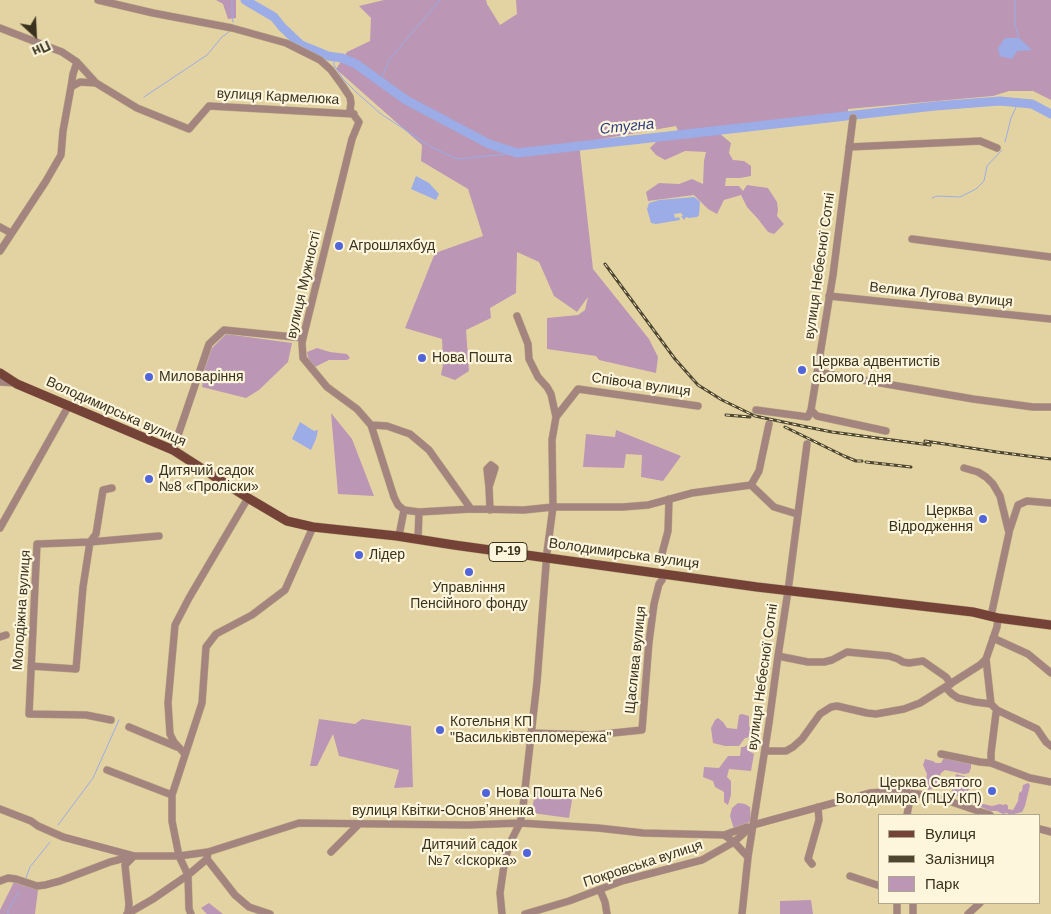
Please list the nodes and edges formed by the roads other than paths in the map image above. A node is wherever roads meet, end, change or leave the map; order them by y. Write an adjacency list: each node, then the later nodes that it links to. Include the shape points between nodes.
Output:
1 (98, 0): 6 (street, via 232,28 286,43 320,60 331,70 350,97 350,110)
2 (0, 28): 3 (street, вулиця Кармелюка, via 62,52)
3 (76, 62): 4 (street, вулиця Кармелюка); 5 (street)
4 (96, 83): 5 (street, via 80,82); 6 (street, вулиця Кармелюка, via 137,108 189,129 209,106)
5 (71, 87): 11 (street, via 61,155)
6 (354, 114): 18 (street, вулиця Мужності, via 359,122 352,139)
7 (853, 118): 8 (street, вулиця Небесної Сотні)
8 (849, 147): 9 (street, via 980,140); 15 (street, вулиця Небесної Сотні)
9 (997, 148)
10 (0, 227): 11 (street)
11 (11, 233): 13 (street)
12 (912, 239): 14 (street)
13 (0, 251)
14 (1051, 257)
15 (829, 296): 17 (street, Велика Лугова вулиця); 19 (street, вулиця Небесної Сотні)
16 (517, 316): 28 (street, via 528,344 529,359 551,394)
17 (1051, 319)
18 (303, 338): 30 (street, вулиця Мужності, via 303,358 327,387 357,409); 33 (street, via 224,330 209,344)
19 (817, 372): 25 (street, via 974,400); 27 (street, вулиця Небесної Сотні)
20 (0, 373): 22 (main road, Володимирська вулиця / Р-19)
21 (0, 382): 22 (street, Володимирська вулиця)
22 (17, 384): 23 (main road, Володимирська вулиця / Р-19)
23 (69, 406): 33 (main road, Володимирська вулиця / Р-19); 48 (street)
24 (698, 406): 28 (street, Співоча вулиця, via 578,388)
25 (1051, 407)
26 (756, 410): 27 (street, вулиця Небесної Сотні, via 808,417)
27 (811, 410): 31 (street, via 817,416)
28 (556, 417): 41 (street, Співоча вулиця, via 552,440)
29 (769, 424): 35 (street, via 759,470)
30 (370, 425): 42 (street, via 387,426 410,434 429,450); 43 (street, вулиця Мужності, via 394,497)
31 (886, 431)
32 (806, 444): 46 (street, вулиця Небесної Сотні)
33 (173, 450): 38 (main road, Володимирська вулиця / Р-19)
34 (964, 468): 49 (street, via 978,472 993,484 1000,496)
35 (752, 485): 39 (street); 46 (street, via 774,507)
36 (488, 487): 44 (street)
37 (112, 488): 53 (street, via 103,490 96,534)
38 (248, 498): 47 (main road, Володимирська вулиця / Р-19, via 288,521); 72 (street, via 175,625 168,703 170,734)
39 (669, 499): 41 (street, via 623,507); 55 (street, via 668,531)
40 (1051, 503): 49 (street, via 1027,501 1018,505)
41 (553, 508): 44 (street); 54 (street, Співоча вулиця)
42 (471, 509): 44 (street); 45 (street)
43 (404, 510): 45 (street); 51 (street)
44 (490, 510)
45 (419, 512): 52 (street)
46 (797, 514): 57 (street, вулиця Небесної Сотні)
47 (313, 527): 51 (main road, Володимирська вулиця / Р-19); 72 (street, via 285,590 252,615 216,634 206,647 202,703)
48 (0, 528)
49 (1009, 533): 58 (street)
50 (159, 536): 53 (street, Молодіжна вулиця)
51 (399, 536): 52 (main road, Володимирська вулиця / Р-19)
52 (418, 539): 54 (main road, Володимирська вулиця / Р-19)
53 (90, 542): 63 (street, via 76,669); 63 (street, Молодіжна вулиця, via 37,544)
54 (547, 558): 56 (main road, Володимирська вулиця / Р-19); 70 (street)
55 (660, 561)
56 (664, 574): 57 (main road, Володимирська вулиця / Р-19); 70 (street, Щаслива вулиця, via 654,604 642,730 593,735)
57 (788, 590): 58 (main road, Володимирська вулиця / Р-19); 61 (street, вулиця Небесної Сотні)
58 (994, 617): 59 (main road, Володимирська вулиця / Р-19); 60 (street, via 997,628)
59 (1051, 625)
60 (993, 638): 62 (street); 64 (street, via 1028,654)
61 (778, 656): 65 (street, via 824,662 847,652 889,656 909,663 923,661 946,677); 73 (street, вулиця Небесної Сотні)
62 (986, 659): 65 (street); 66 (street)
63 (31, 666): 68 (street, Молодіжна вулиця, via 28,714 86,715)
64 (1051, 673)
65 (948, 686): 66 (street, via 958,698); 73 (street, via 920,704 897,711 867,714 831,707 820,714 792,747 786,751)
66 (991, 704): 67 (street)
67 (997, 710): 71 (street, via 1037,729); 75 (street)
68 (111, 720)
69 (129, 727): 72 (street)
70 (531, 733): 84 (street)
71 (1051, 746)
72 (182, 751): 79 (street)
73 (765, 751): 86 (street, вулиця Небесної Сотні)
74 (941, 754): 75 (street)
75 (991, 763): 77 (street, via 1030,778)
76 (107, 770): 79 (street)
77 (1051, 782)
78 (911, 793): 80 (street, Покровська вулиця, via 870,793); 82 (street); 83 (street, Покровська вулиця, via 937,797)
79 (172, 795): 92 (street, via 172,821)
80 (818, 807): 86 (street, Покровська вулиця); 94 (street, via 819,820 808,859)
81 (0, 809): 91 (street, вулиця Квітки-Основʼяненка, via 63,837)
82 (907, 814)
83 (987, 814)
84 (520, 823): 85 (street, вулиця Квітки-Основʼяненка, via 468,826); 87 (street, вулиця Квітки-Основʼяненка, via 643,833); 105 (street, via 504,865 500,892)
85 (359, 824): 89 (street); 90 (street, вулиця Квітки-Основʼяненка, via 299,822)
86 (753, 825): 87 (street); 88 (street, Покровська вулиця); 93 (street, вулиця Небесної Сотні)
87 (724, 835): 88 (street)
88 (734, 842): 93 (street); 99 (street, Покровська вулиця, via 702,860)
89 (331, 852)
90 (207, 855): 92 (street, вулиця Квітки-Основʼяненка); 95 (street); 104 (street, via 235,895 249,907)
91 (134, 856): 92 (street, вулиця Квітки-Основʼяненка); 97 (street, вулиця Квітки-Основʼяненка, via 60,882 38,886); 102 (street, via 124,865)
92 (179, 856): 95 (street)
93 (748, 857): 109 (street, вулиця Небесної Сотні)
94 (812, 864)
95 (188, 875): 102 (street); 103 (street)
96 (850, 876): 98 (street)
97 (4, 879)
98 (878, 885)
99 (600, 890): 101 (street, Покровська вулиця); 108 (street)
100 (979, 904): 110 (street)
101 (545, 909): 106 (street, Покровська вулиця); 107 (street)
102 (128, 913)
103 (191, 914)
104 (270, 914)
105 (502, 914)
106 (525, 914)
107 (537, 914)
108 (607, 914)
109 (742, 914)
110 (968, 914)

